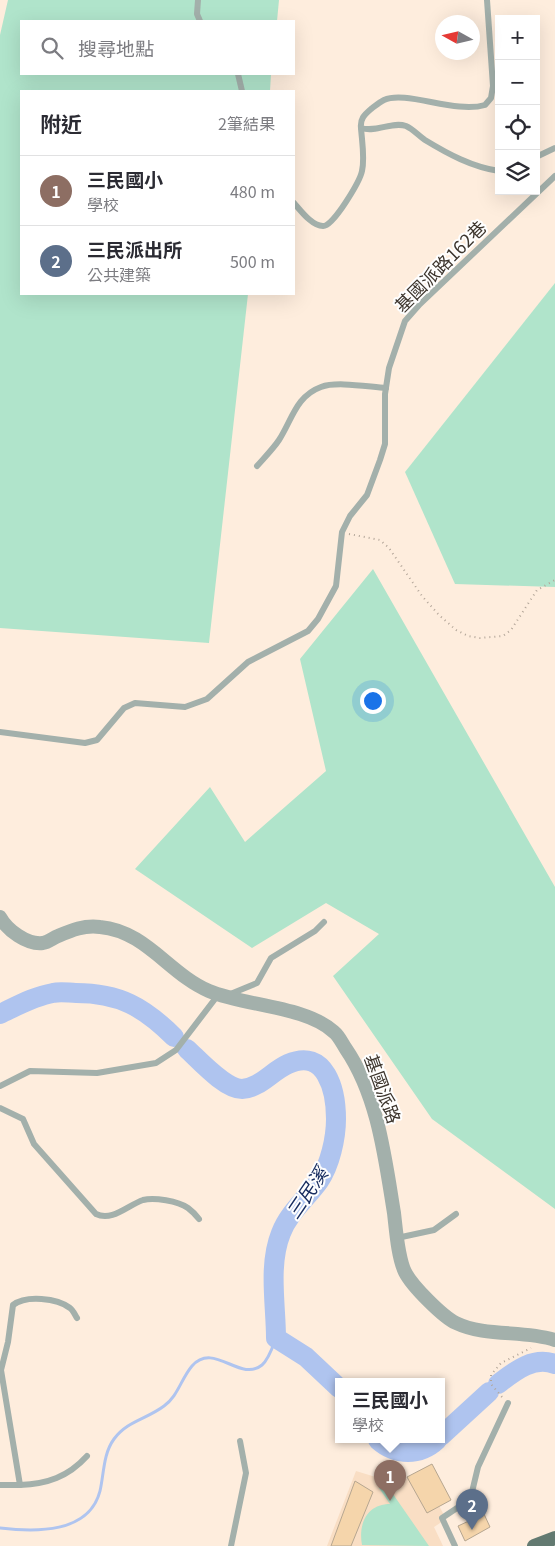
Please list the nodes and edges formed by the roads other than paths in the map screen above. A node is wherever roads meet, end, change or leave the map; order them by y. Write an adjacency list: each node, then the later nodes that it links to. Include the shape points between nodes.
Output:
1 (198, 0): 3 (lane)
2 (487, 0): 6 (lane, via 493,86 491,98 485,105 466,108 402,98 385,100 364,115 360,121)
3 (200, 20)
4 (238, 75): 5 (lane)
5 (242, 90)
6 (361, 128): 9 (lane, via 370,131 401,124 458,159); 11 (lane, via 362,169 359,181 333,220 327,226 321,226 312,222)
7 (555, 148): 8 (lane)
8 (540, 155)
9 (495, 170)
10 (555, 176): 12 (lane, 基國派路162巷, via 405,321)
11 (295, 204)
12 (386, 388): 13 (lane, via 321,387 294,409 278,441); 14 (lane, 基國派路162巷, via 387,430 380,460 367,495 342,532 336,586 318,620 308,631 248,662 207,699 185,707 135,703 124,708 97,740 85,742)
13 (257, 466)
14 (0, 732)
15 (0, 917): 17 (street, 基國派路, via 19,936 44,943 81,926 129,934 156,952 188,981)
16 (324, 922): 17 (lane, via 271,958 257,983)
17 (222, 995): 18 (lane, via 176,1050 156,1063 97,1073 30,1071); 22 (street, 基國派路, via 315,1020 334,1032 354,1061 372,1105 386,1162)
18 (0, 1086)
19 (0, 1108): 21 (lane, via 24,1119 34,1144 96,1214 109,1216 137,1202 155,1200 188,1208)
20 (456, 1214): 22 (lane, via 434,1230)
21 (199, 1219)
22 (397, 1238): 24 (street, 基國派路, via 405,1272 423,1294 456,1323 476,1329 535,1334)
23 (77, 1318): 29 (lane, via 70,1308 42,1300 24,1299 13,1305 11,1310 2,1370)
24 (553, 1340)
25 (508, 1403): 32 (lane, via 478,1467 472,1492 460,1506 442,1518)
26 (240, 1440): 31 (lane, via 246,1473)
27 (87, 1456): 29 (lane, via 78,1467 50,1482)
28 (0, 1485): 29 (lane)
29 (20, 1485)
30 (555, 1538): 33 (main road)
31 (231, 1546)
32 (456, 1546)
33 (534, 1546)

